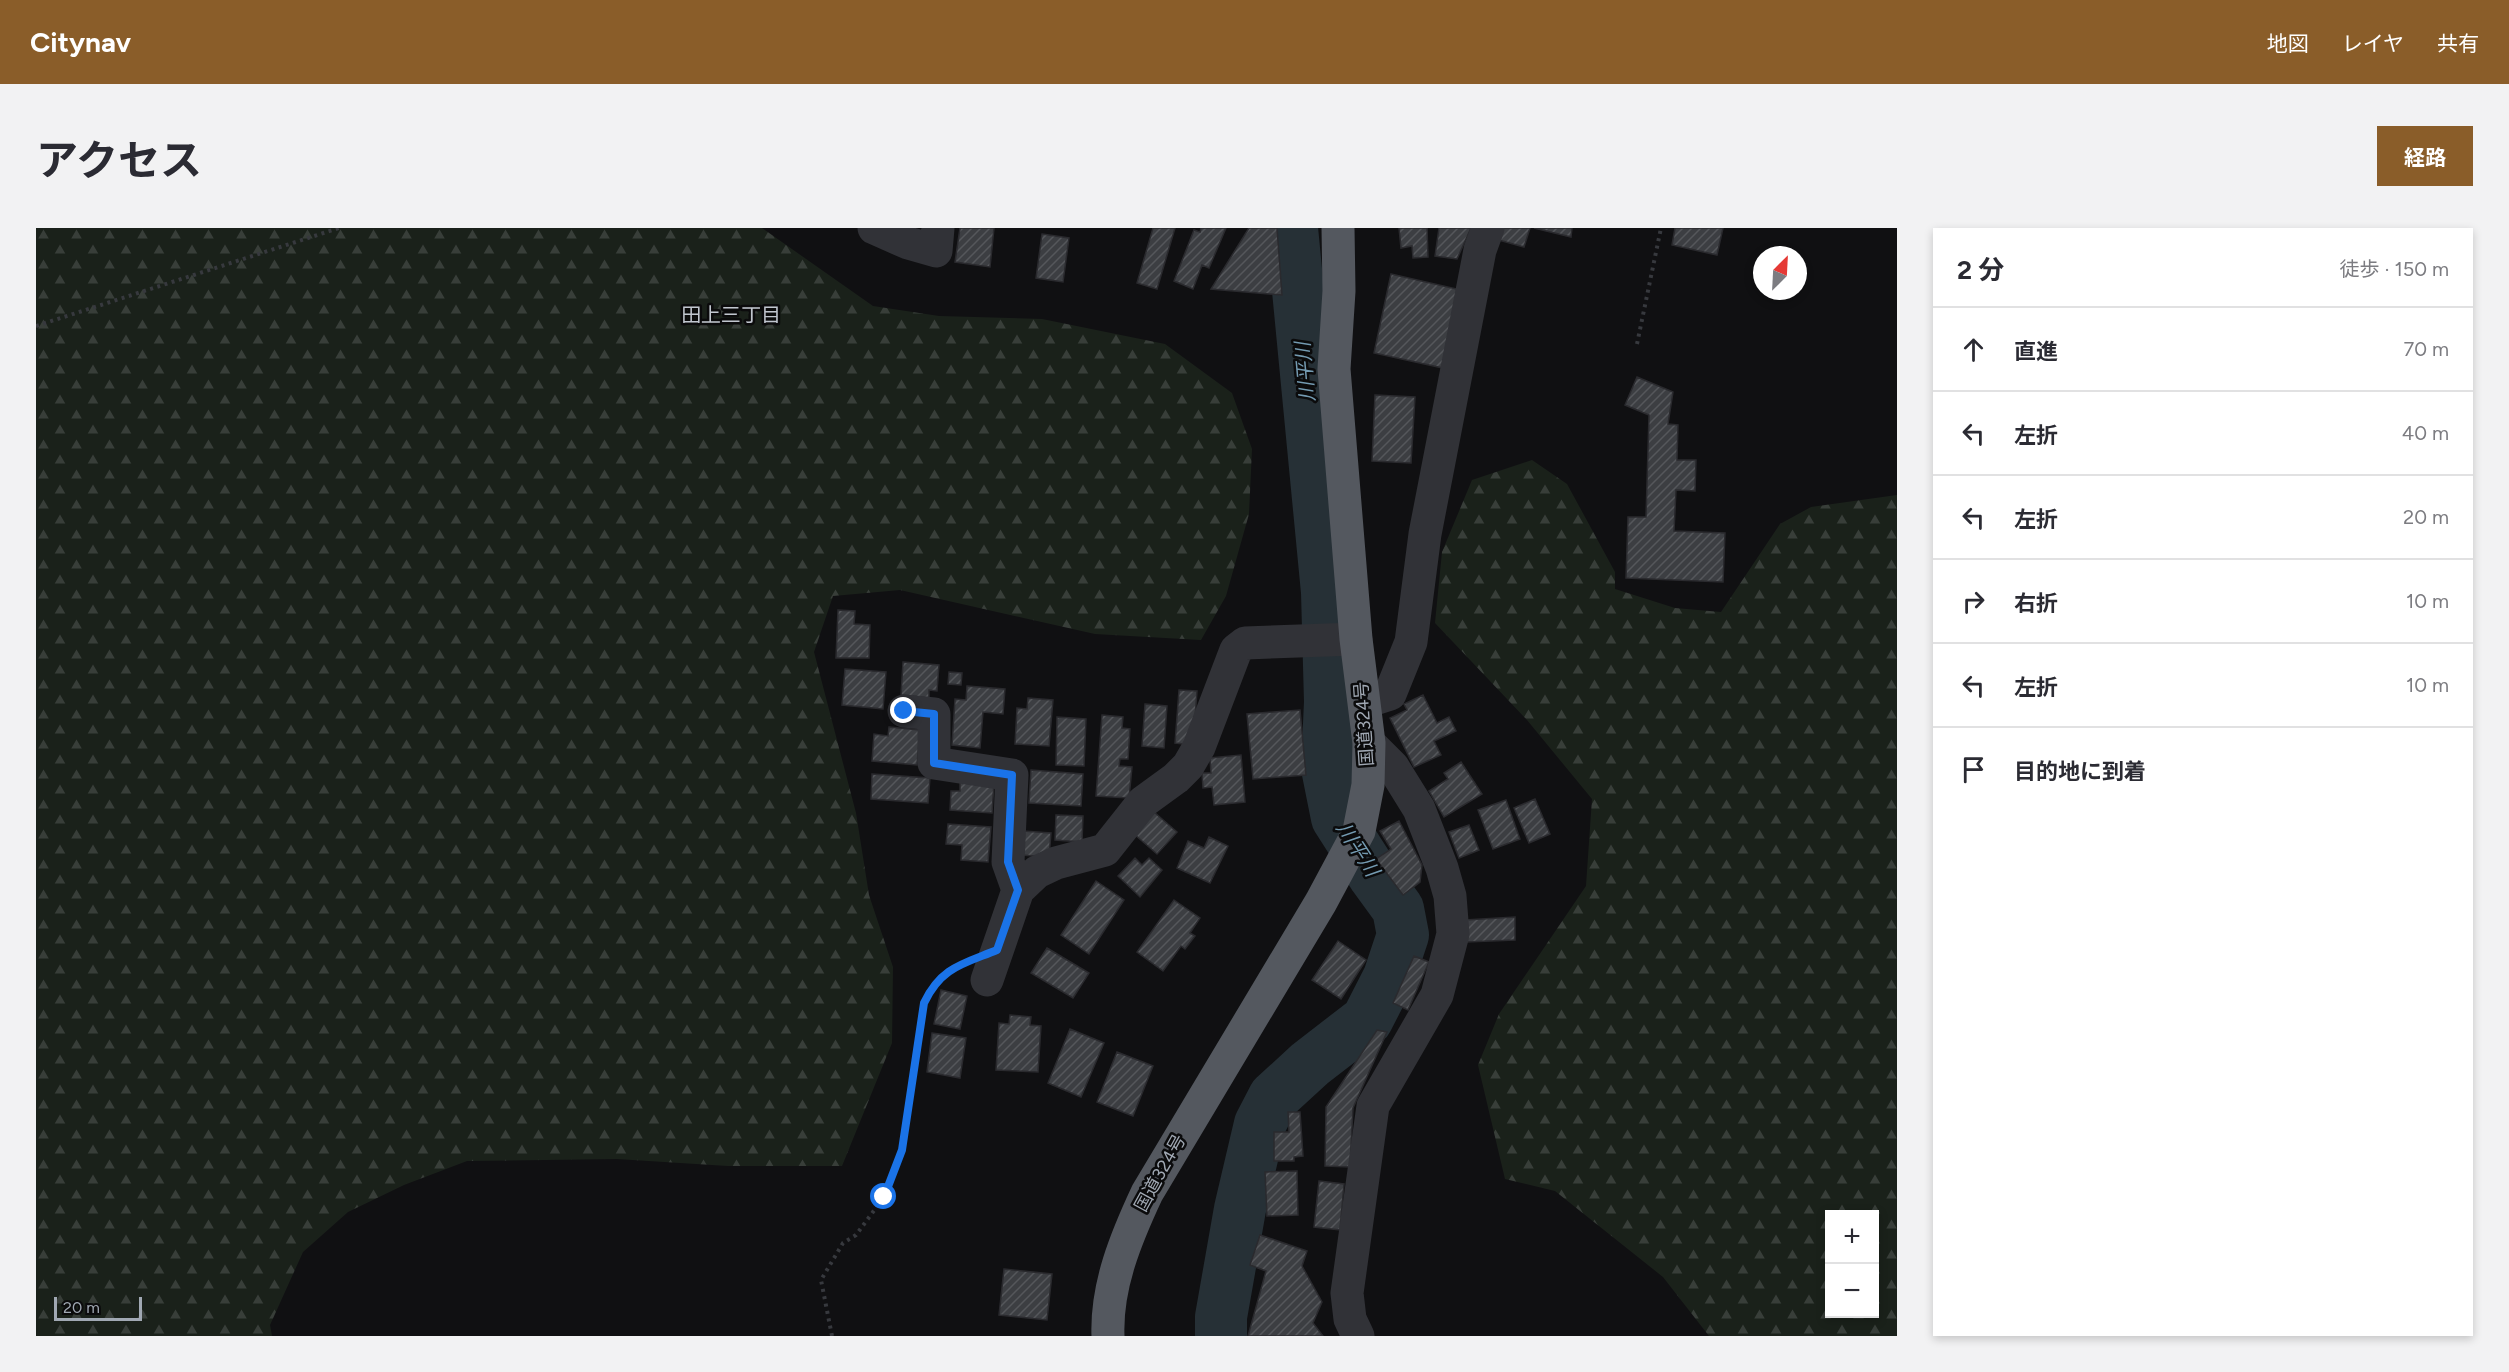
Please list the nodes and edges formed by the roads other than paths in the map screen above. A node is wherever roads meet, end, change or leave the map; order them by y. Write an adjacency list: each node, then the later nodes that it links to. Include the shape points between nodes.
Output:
1 (874, 228): 2 (street, via 936,251)
2 (938, 228)
3 (1338, 228): 5 (highway, 国道324号, via 1334,369)
4 (1488, 228): 6 (street, via 1478,261 1425,534 1411,642 1390,694)
5 (1356, 639): 6 (highway, 国道324号); 9 (street, via 1245,644 1236,650 1188,766 1143,802 1105,850 1036,872)
6 (1365, 702): 8 (highway, 国道324号)
7 (904, 711): 9 (street, via 934,714 934,763 1012,775 1008,862)
8 (1369, 743): 11 (highway, 国道324号, via 1368,785 1359,831 1321,902 1147,1193 1117,1269 1107,1315); 12 (street, via 1393,767 1419,809 1450,896 1453,934 1437,995 1373,1106 1347,1293 1350,1319)
9 (1018, 890): 10 (street)
10 (987, 980)
11 (1108, 1336)
12 (1358, 1336)

